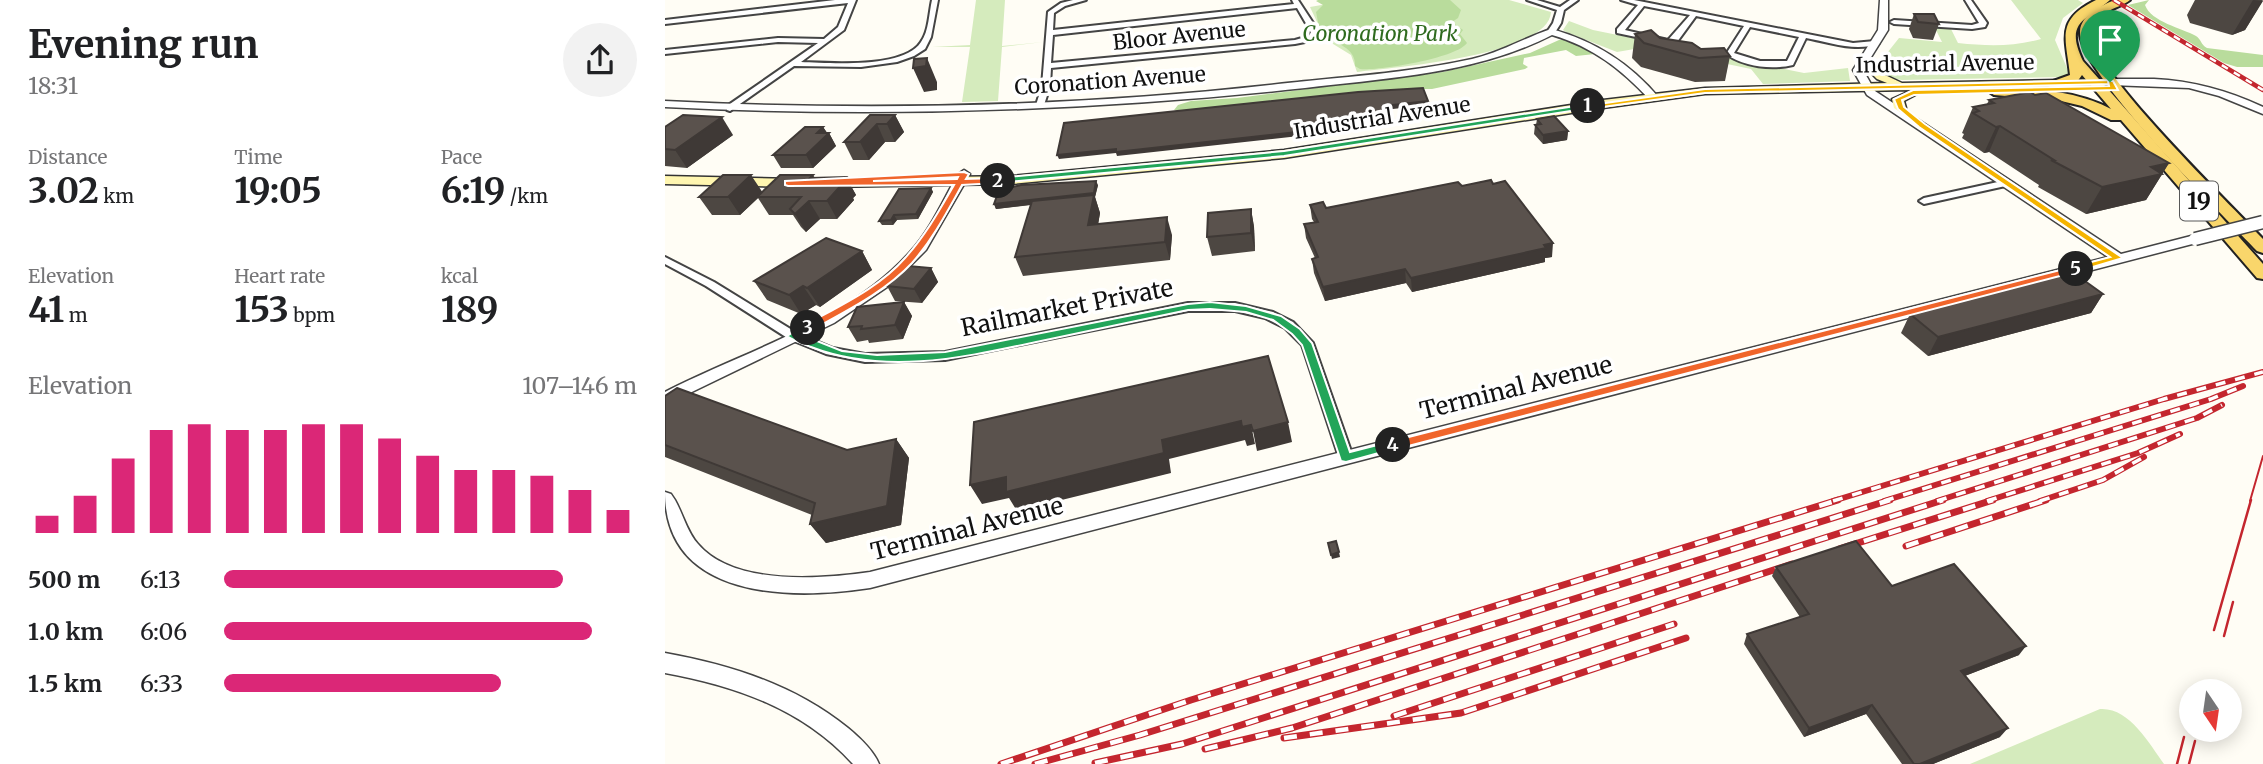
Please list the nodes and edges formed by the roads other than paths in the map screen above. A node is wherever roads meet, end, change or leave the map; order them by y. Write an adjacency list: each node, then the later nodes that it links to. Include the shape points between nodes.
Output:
1 (853, 0): 17 (street); 25 (street, via 841,27)
2 (935, 0): 32 (street, via 924,43 913,53 879,63)
3 (1083, 0): 21 (street, via 1051,12)
4 (1220, 0): 15 (street)
5 (1530, 0): 14 (street)
6 (1575, 0): 14 (street)
7 (1624, 0): 13 (street)
8 (1884, 0): 18 (street); 26 (street, via 1884,26)
9 (1968, 0): 18 (street, via 1982,25)
10 (2105, 0): 30 (main road, via 2085,10 2071,25 2068,43)
11 (2125, 0): 35 (main road, 19, via 2098,13 2085,31 2086,45)
12 (1297, 3): 15 (street); 24 (street, via 1315,33)
13 (1642, 4): 16 (street); 16 (street, via 1620,29 1622,33 1669,42)
14 (1561, 9): 20 (street)
15 (1224, 14): 21 (street)
16 (1693, 16): 19 (street)
17 (665, 22)
18 (1895, 22): 23 (street)
19 (1747, 26): 22 (street); 22 (street, via 1730,54 1780,66 1790,63)
20 (1551, 32): 40 (street, via 1608,54); 42 (street, Coronation Avenue, via 1496,55 1375,76)
21 (1049, 33): 33 (street)
22 (1803, 36): 27 (street)
23 (1892, 37)
24 (1312, 38): 33 (street, Bloor Avenue)
25 (826, 41): 29 (street, via 778,40); 32 (street)
26 (1875, 43): 27 (street); 31 (street)
27 (1853, 45): 31 (street)
28 (1886, 47): 31 (street)
29 (665, 52)
30 (2074, 56): 34 (main road, via 2073,79); 35 (main road, 19)
31 (1868, 60): 36 (main road, via 1881,77 1893,82); 37 (street)
32 (794, 64): 43 (street)
33 (1048, 66): 42 (street)
34 (2051, 83): 35 (main road, Industrial Avenue); 36 (main road, Industrial Avenue)
35 (2104, 85): 38 (main road, Industrial Avenue); 45 (street, via 2193,90); 47 (main road, 19); 53 (main road, 19)
36 (1935, 86): 37 (main road, Industrial Avenue)
37 (1873, 90): 39 (main road, Industrial Avenue); 40 (main road, Industrial Avenue); 44 (street); 46 (street, via 1903,117)
38 (1994, 91): 39 (main road, Industrial Avenue); 47 (main road, via 2075,99)
39 (1913, 93): 44 (main road, via 1898,99)
40 (1654, 98): 48 (main road, Industrial Avenue, via 1284,154 1042,178)
41 (665, 104): 43 (street, Coronation Avenue)
42 (1040, 106): 43 (street, Coronation Avenue)
43 (730, 108)
44 (1901, 108): 46 (street)
45 (2261, 111)
46 (1922, 126): 50 (street)
47 (2134, 130): 56 (main road, 19)
48 (962, 178): 49 (main road, Industrial Avenue, via 788,183); 57 (street, via 931,233 907,263 862,297)
49 (665, 180)
50 (2007, 183): 51 (street); 54 (street)
51 (1924, 201)
52 (2263, 222): 54 (street, Terminal Avenue, bridge)
53 (2263, 248)
54 (2118, 258): 59 (street, Terminal Avenue)
55 (665, 260): 57 (street, Railmarket Private)
56 (2263, 274)
57 (793, 336): 58 (street); 59 (street, Railmarket Private, via 852,356 929,358 1188,307 1246,309 1277,318 1307,343)
58 (665, 400)
59 (1346, 457): 61 (street, Terminal Avenue, via 950,560 831,586 780,587 736,576 692,551)
60 (665, 499): 61 (street, Terminal Avenue)
61 (672, 518)
62 (665, 663): 63 (street, via 730,678 776,696 821,722)
63 (865, 760)

